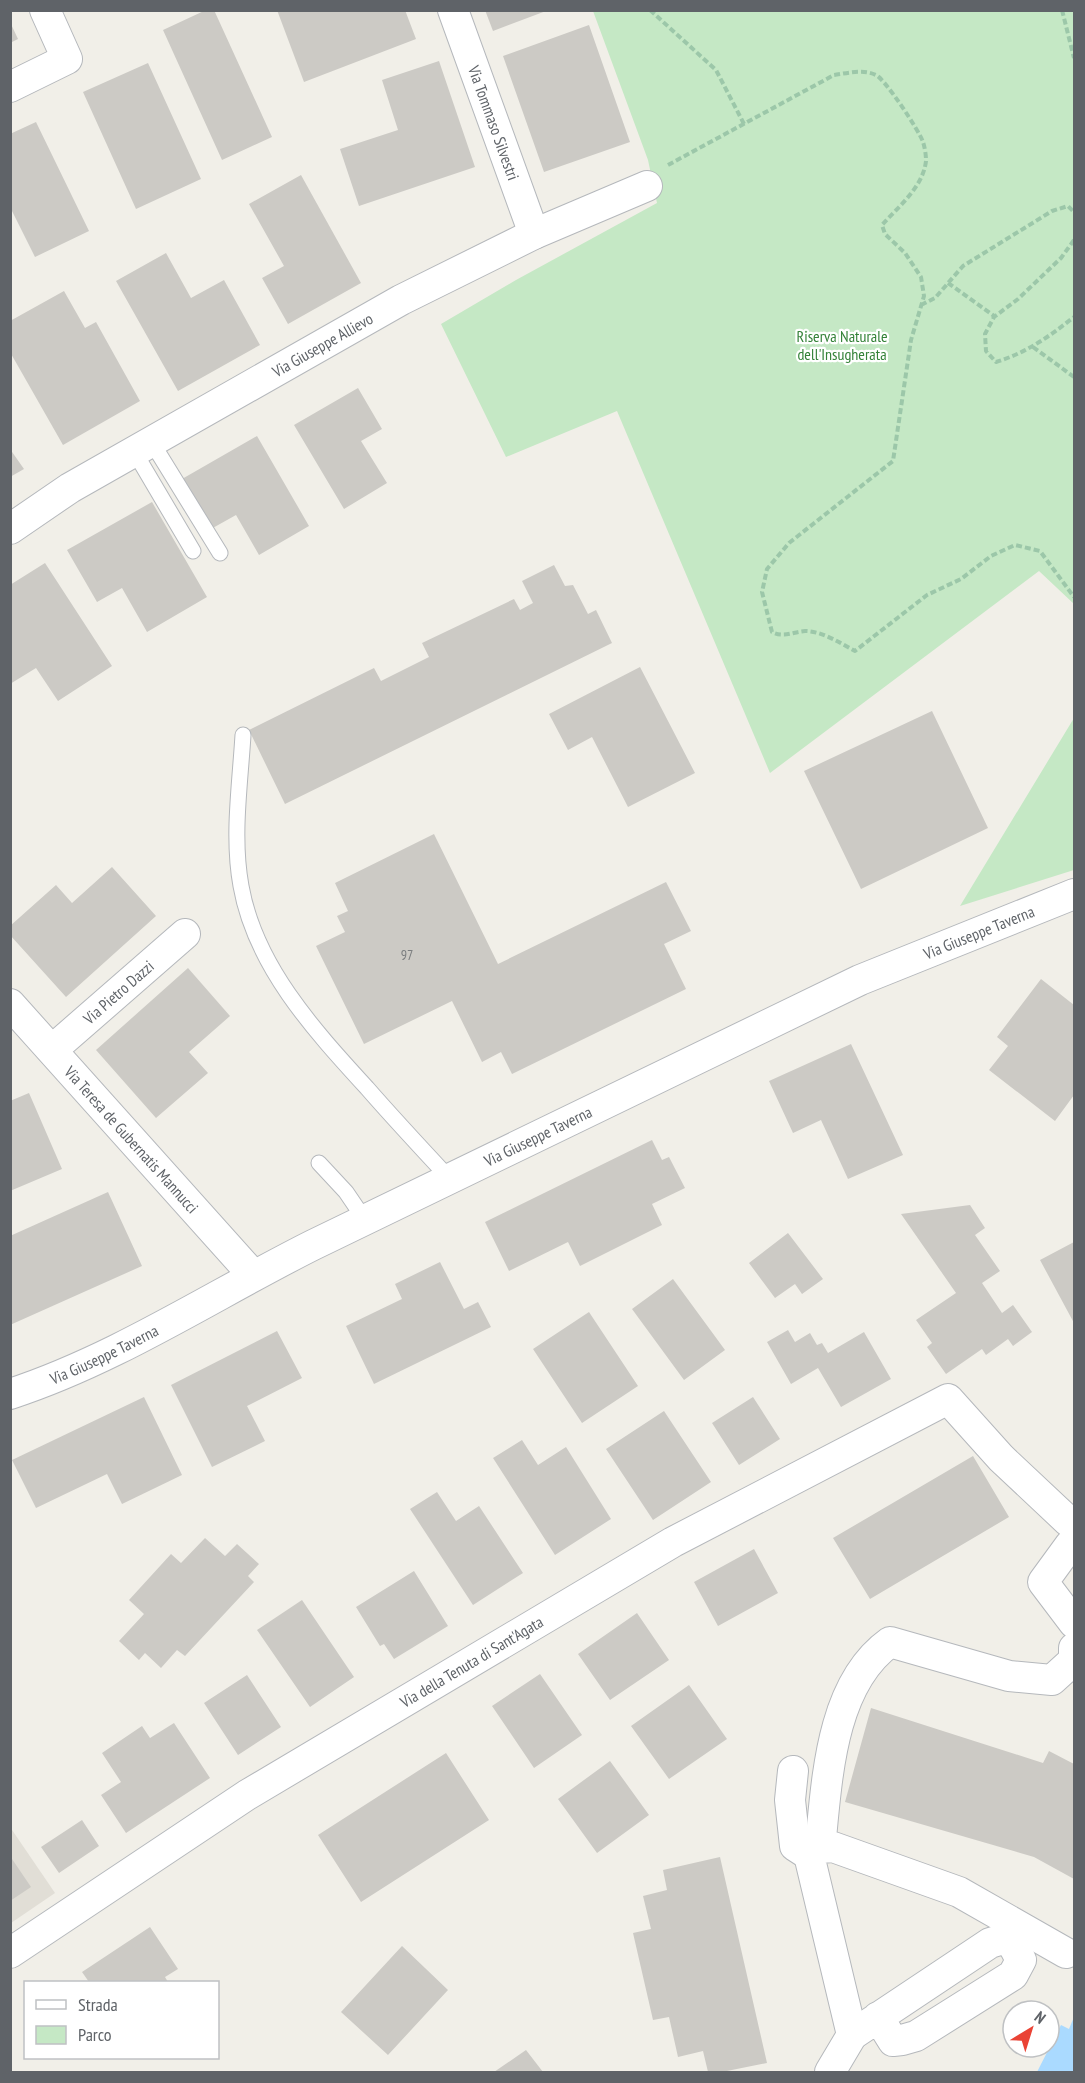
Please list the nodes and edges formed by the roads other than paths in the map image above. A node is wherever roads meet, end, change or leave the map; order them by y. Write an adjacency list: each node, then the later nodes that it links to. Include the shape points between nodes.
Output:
1 (45, 10): 3 (street, via 67,59)
2 (453, 10): 5 (street, Via Tommaso Silvestri)
3 (10, 87)
4 (647, 186): 5 (street, Via Giuseppe Allievo)
5 (534, 234): 6 (street, Via Giuseppe Allievo, via 401,300)
6 (142, 446): 7 (street, Via Giuseppe Allievo); 8 (lane); 9 (lane)
7 (10, 528)
8 (193, 551)
9 (220, 553)
10 (243, 735): 16 (lane, via 238,861 246,911 261,947 273,970 345,1064)
11 (1074, 894): 16 (street, Via Giuseppe Taverna, via 860,980)
12 (184, 934): 14 (street, Via Pietro Dazzi)
13 (10, 1004): 14 (street, Via Teresa de Gubernatis Mannucci)
14 (52, 1050): 18 (street, Via Teresa de Gubernatis Mannucci)
15 (319, 1164): 17 (lane, via 346,1192)
16 (450, 1179): 17 (street, Via Giuseppe Taverna)
17 (365, 1220): 18 (street, Via Giuseppe Taverna)
18 (253, 1275): 19 (street, Via Giuseppe Taverna, via 116,1350)
19 (10, 1394)
20 (1074, 1523): 26 (street, Via della Tenuta di Sant'Agata, via 1001,1458 948,1399 673,1542 247,1795)
21 (1074, 1544): 22 (street, via 1043,1582)
22 (1074, 1623)
23 (1074, 1648): 25 (street, via 1074,1660 1052,1680 1009,1676 890,1642 879,1650 841,1711)
24 (793, 1771): 25 (street, via 790,1800 795,1846)
25 (814, 1852): 27 (street, via 833,1847 959,1892); 29 (street)
26 (10, 1953)
27 (1066, 1953)
28 (878, 2017): 29 (street)
29 (852, 2035): 30 (street)
30 (830, 2073)

